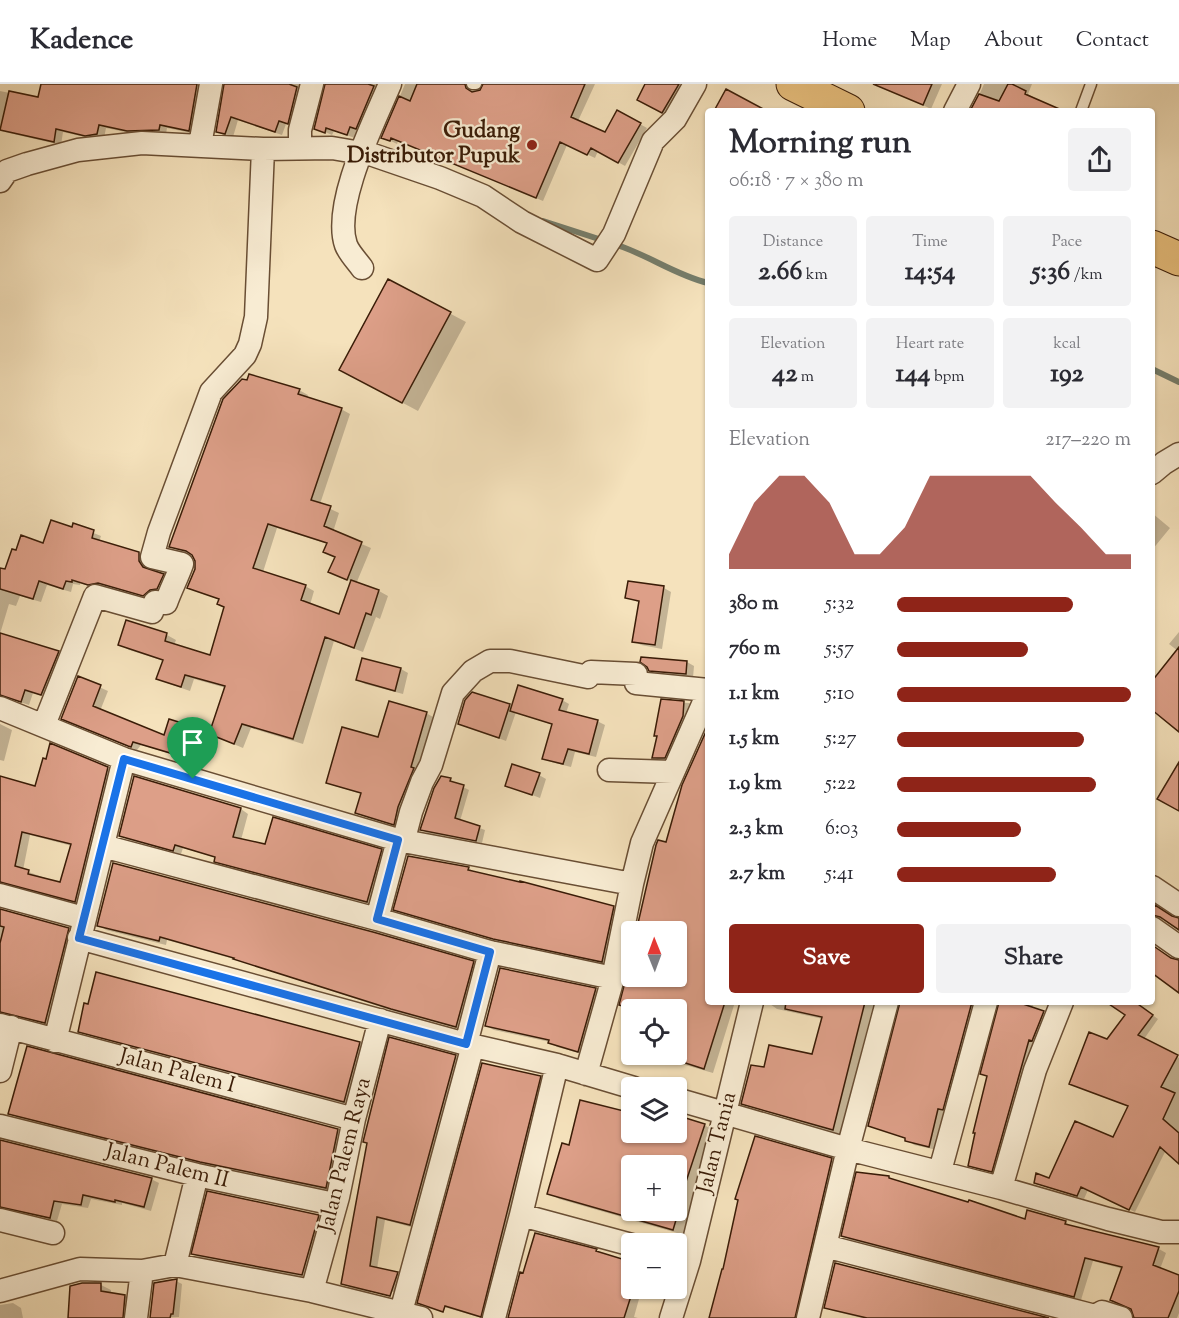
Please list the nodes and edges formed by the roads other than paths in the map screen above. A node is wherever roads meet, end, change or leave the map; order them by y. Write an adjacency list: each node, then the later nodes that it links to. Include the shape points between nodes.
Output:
1 (211, 84): 11 (street)
2 (312, 84): 12 (street)
3 (390, 84): 13 (street)
4 (695, 84): 13 (street, via 675,119 653,141 608,244 597,260 522,222 483,196)
5 (794, 84): 8 (highway)
6 (969, 84): 9 (street)
7 (1091, 84): 10 (lane)
8 (842, 108)
9 (957, 108)
10 (1082, 108)
11 (201, 140): 14 (street); 15 (street, via 78,150)
12 (300, 142): 13 (street, via 332,148); 14 (street)
13 (364, 147): 18 (street, via 348,189 343,219 346,245)
14 (263, 149): 24 (street, via 256,317 250,344 245,355 211,392 152,557 182,564 166,603 155,602 152,612 95,596)
15 (3, 168)
16 (1155, 248): 17 (highway)
17 (1179, 259)
18 (362, 268)
19 (1179, 454): 20 (street)
20 (1155, 470)
21 (705, 691): 28 (street, via 636,683 636,674 591,672 588,677 510,661 490,662 473,671 453,693 405,835)
22 (705, 698): 27 (street)
23 (0, 708): 24 (street)
24 (44, 725): 25 (street)
25 (124, 759): 28 (street); 29 (street)
26 (609, 770): 27 (street)
27 (672, 772): 30 (street, via 642,843)
28 (398, 840): 30 (street); 34 (street)
29 (103, 846): 34 (street); 35 (street)
30 (632, 884): 39 (street)
31 (1155, 889): 33 (street)
32 (0, 895): 35 (street)
33 (1179, 905)
34 (377, 919): 38 (street)
35 (81, 928): 44 (street); 46 (street)
36 (1155, 930): 37 (street)
37 (1179, 947)
38 (490, 952): 39 (street); 47 (street)
39 (613, 978): 50 (street)
40 (751, 1005): 53 (street, Jalan Tania)
41 (886, 1005): 56 (street)
42 (985, 1005): 57 (street)
43 (1061, 1005): 59 (street, via 1035,1070)
44 (380, 1020): 47 (street); 54 (street, Jalan Palem Raya)
45 (6, 1026): 46 (street, Jalan Palem I); 49 (street)
46 (55, 1041): 54 (street, Jalan Palem I)
47 (470, 1045): 48 (street); 73 (street)
48 (557, 1065): 50 (street); 61 (street)
49 (0, 1071)
50 (586, 1074): 51 (street)
51 (621, 1084)
52 (687, 1102): 53 (street)
53 (726, 1113): 56 (street); 66 (street, Jalan Tania)
54 (354, 1119): 60 (street, Jalan Palem Raya)
55 (0, 1126): 58 (street, Jalan Palem II)
56 (848, 1149): 57 (street); 67 (street)
57 (940, 1171): 59 (street)
58 (197, 1175): 60 (street, Jalan Palem II); 68 (street)
59 (1001, 1188): 63 (street, via 1108,1220)
60 (334, 1204): 71 (street, Jalan Palem Raya)
61 (521, 1215): 65 (street); 75 (street)
62 (0, 1220): 64 (street)
63 (1179, 1232)
64 (53, 1233)
65 (621, 1242)
66 (687, 1245)
67 (825, 1246): 77 (street); 78 (street, via 1095,1316 1102,1312)
68 (176, 1264): 69 (street); 71 (street)
69 (142, 1270): 70 (street, via 80,1269); 74 (street)
70 (0, 1291)
71 (312, 1291): 73 (street)
72 (675, 1299): 76 (street, Jalan Tania)
73 (411, 1315)
74 (136, 1318)
75 (494, 1318)
76 (671, 1318)
77 (808, 1318)
78 (1121, 1318)

